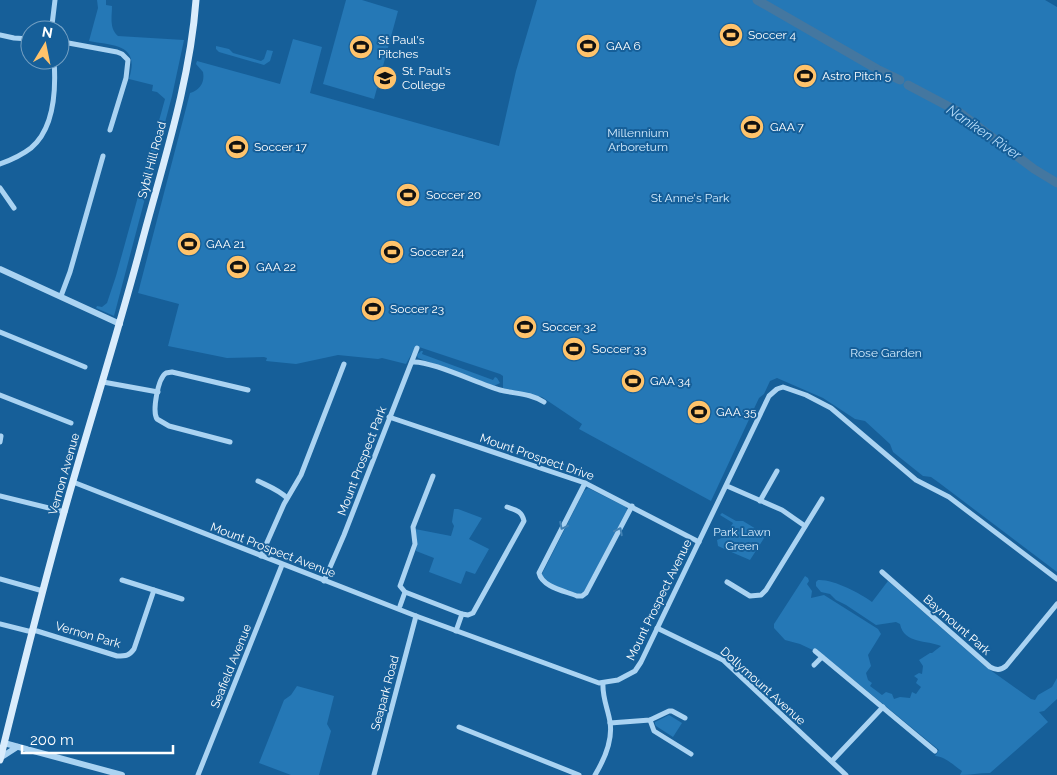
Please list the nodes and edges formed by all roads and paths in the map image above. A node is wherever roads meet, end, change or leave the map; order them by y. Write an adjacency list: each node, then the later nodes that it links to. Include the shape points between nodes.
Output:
1 (55, 0): 3 (street)
2 (196, 0): 15 (main road, Sybil Hill Road, via 185,76)
3 (53, 20)
4 (0, 35): 5 (street)
5 (20, 38)
6 (70, 45): 8 (street, via 117,52 128,60 126,78)
7 (53, 70): 10 (street, via 52,99 46,128 40,139 23,154)
8 (110, 130)
9 (102, 156): 14 (street)
10 (0, 164)
11 (0, 188): 12 (street)
12 (14, 208)
13 (0, 270): 14 (street)
14 (61, 296): 15 (street)
15 (120, 324): 21 (main road, Vernon Avenue)
16 (0, 332): 20 (street)
17 (417, 348): 18 (street, Mount Prospect Park)
18 (412, 362): 25 (street, via 428,364 496,389); 26 (street, Mount Prospect Park)
19 (344, 364): 36 (street, via 293,492)
20 (85, 367)
21 (103, 382): 23 (street); 32 (main road, Vernon Avenue)
22 (248, 390): 23 (street, via 172,372 163,375)
23 (158, 392): 28 (street, via 154,412 159,421)
24 (0, 395): 27 (street)
25 (544, 402)
26 (389, 417): 33 (street, Mount Prospect Drive); 50 (street, Mount Prospect Park)
27 (71, 423)
28 (230, 442)
29 (777, 471): 38 (street)
30 (433, 476): 54 (street, via 413,526 416,544 400,586)
31 (258, 481): 36 (street)
32 (73, 482): 41 (main road, Vernon Avenue); 44 (street, Mount Prospect Avenue)
33 (585, 483): 39 (street, Mount Prospect Drive); 39 (street, one-way to 39, via 539,573 544,583 577,596 586,593)
34 (727, 486): 38 (street); 43 (street, Mount Prospect Avenue); 48 (street, Mount Prospect Avenue, via 769,396 783,387 837,413 916,480 949,497)
35 (0, 496): 41 (street)
36 (287, 498): 44 (street)
37 (822, 499): 42 (street)
38 (760, 501): 42 (street, via 782,510)
39 (632, 506): 43 (street, Mount Prospect Drive)
40 (507, 507): 58 (street, via 519,511 524,521 473,613)
41 (65, 512): 53 (main road, Vernon Avenue)
42 (805, 526): 51 (street, via 762,595 750,596)
43 (699, 542): 61 (street, Mount Prospect Avenue)
44 (261, 556): 45 (street, Mount Prospect Avenue)
45 (282, 565): 50 (street, Mount Prospect Avenue); 80 (street, Seafield Avenue)
46 (882, 572): 56 (street, Baymount Park, via 995,670 1006,666)
47 (0, 579): 53 (street)
48 (1057, 579)
49 (122, 580): 52 (street)
50 (324, 581): 59 (street, Mount Prospect Avenue)
51 (727, 582)
52 (154, 590): 55 (street); 63 (street, Vernon Park, via 134,649 125,656)
53 (43, 591): 63 (main road, Vernon Avenue)
54 (405, 592): 57 (street); 58 (street)
55 (182, 599)
56 (1057, 604)
57 (400, 606)
58 (462, 614): 62 (street)
59 (416, 616): 62 (street, Mount Prospect Avenue); 81 (street, Seapark Road)
60 (0, 624): 63 (street)
61 (657, 628): 67 (street, Mount Prospect Avenue, via 635,671); 78 (street, Dollymount Avenue, via 723,660)
62 (456, 631): 67 (street, Mount Prospect Avenue)
63 (32, 632): 73 (main road, Vernon Avenue)
64 (815, 651): 65 (street)
65 (822, 656): 66 (street); 68 (street)
66 (814, 665)
67 (603, 683): 71 (street)
68 (883, 707): 75 (street); 78 (street)
69 (685, 718): 70 (street, via 668,711)
70 (650, 720): 71 (street); 76 (street, via 654,731)
71 (610, 723): 83 (street, via 607,749)
72 (459, 727): 82 (street)
73 (2, 743): 74 (street); 77 (main road, Vernon Avenue)
74 (17, 747): 77 (street); 79 (street)
75 (935, 751)
76 (691, 754)
77 (0, 759)
78 (832, 761): 84 (street, Dollymount Avenue)
79 (122, 775)
80 (198, 775)
81 (374, 775)
82 (579, 775)
83 (594, 775)
84 (846, 775)

